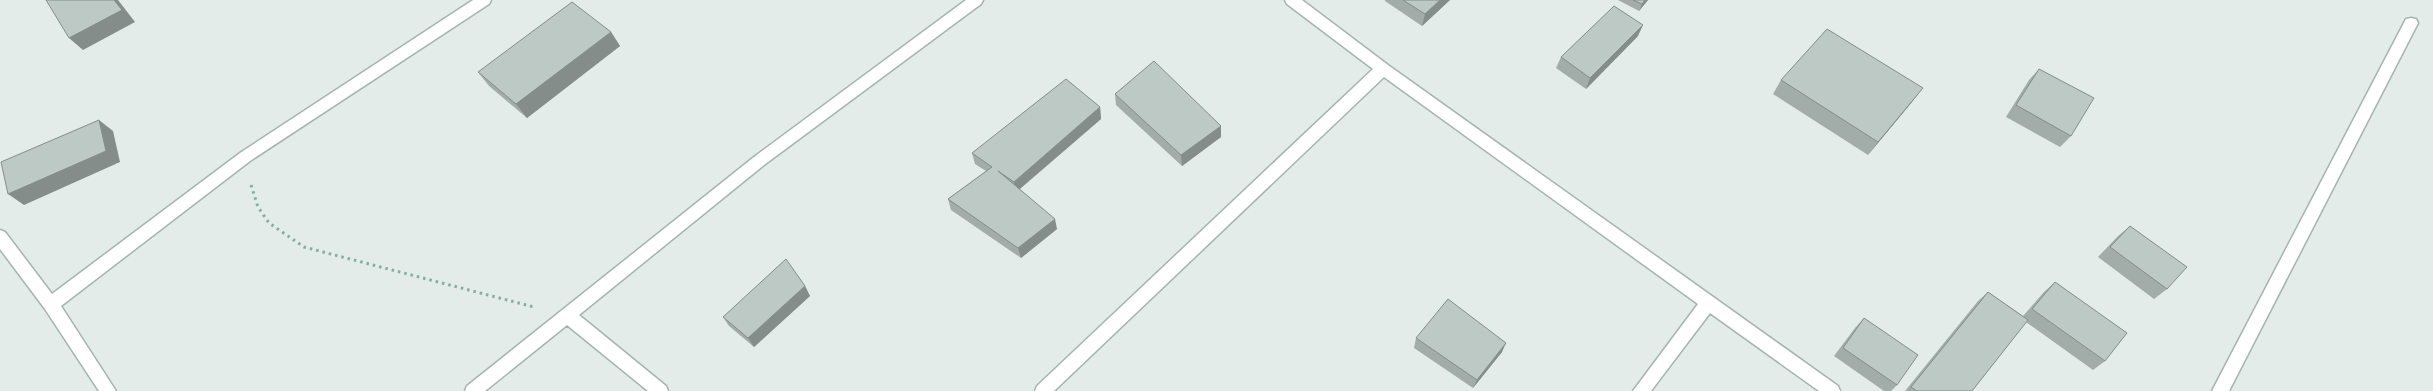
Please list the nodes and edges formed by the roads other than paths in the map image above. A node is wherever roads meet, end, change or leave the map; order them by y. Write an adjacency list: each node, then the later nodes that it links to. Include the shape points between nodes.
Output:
1 (484, 0): 8 (street, via 245,158)
2 (976, 0): 9 (street, via 759,161)
3 (1292, 0): 5 (street)
4 (2411, 23): 16 (street)
5 (1384, 69): 7 (street); 13 (street)
6 (0, 237): 8 (street)
7 (1708, 303): 14 (street); 15 (street)
8 (52, 304): 10 (street)
9 (568, 316): 11 (street); 12 (street)
10 (108, 391)
11 (473, 391)
12 (660, 391)
13 (1043, 391)
14 (1641, 391)
15 (1832, 391)
16 (2220, 391)

